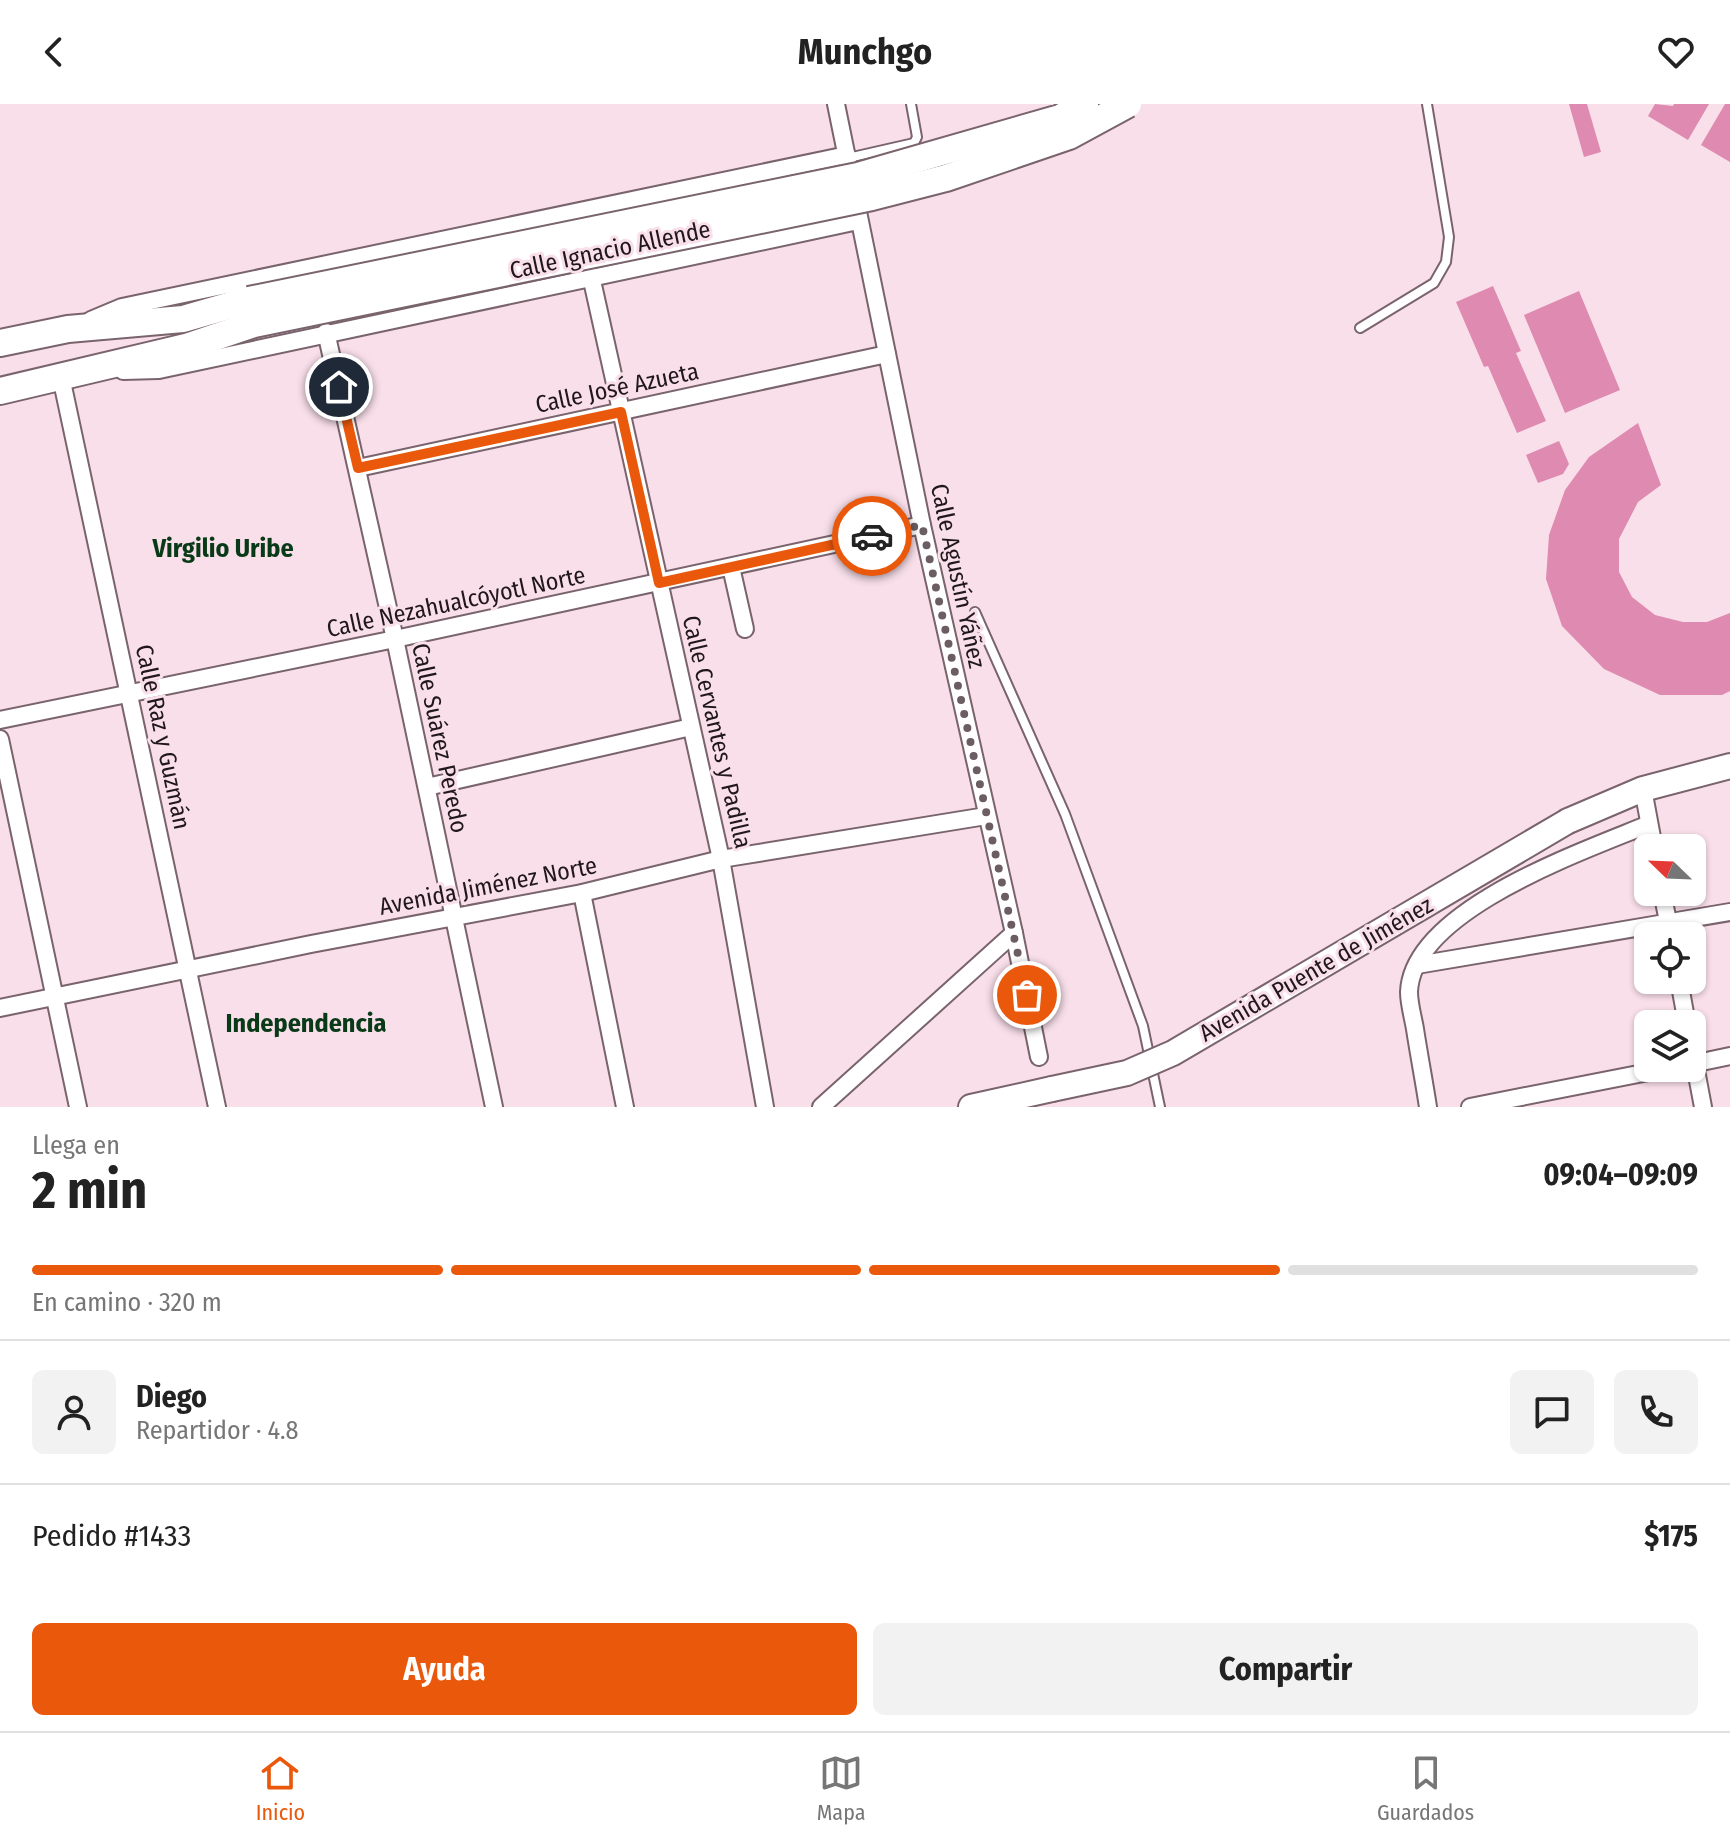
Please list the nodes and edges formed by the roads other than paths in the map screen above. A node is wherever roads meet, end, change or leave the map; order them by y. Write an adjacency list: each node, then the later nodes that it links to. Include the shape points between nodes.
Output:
1 (836, 104): 6 (street, Calle Agustín Yáñez)
2 (911, 104): 6 (lane, via 914,143)
3 (1085, 104): 9 (main road, Calle Ignacio Allende, bridge, via 1060,118 858,176)
4 (1128, 104): 9 (main road, Calle Ignacio Allende, bridge, via 1069,136 872,197)
5 (1427, 104): 10 (lane, via 1449,237 1446,262 1434,283)
6 (847, 156): 7 (street, Calle Agustín Yáñez); 11 (street, Calle Ignacio Allende, via 122,307)
7 (858, 221): 8 (street, Calle Ignacio Allende); 14 (street, Calle Agustín Yáñez)
8 (591, 276): 12 (street, Calle Ignacio Allende); 17 (street, Calle Cervantes y Padilla)
9 (252, 312): 11 (main road, Calle Ignacio Allende); 15 (main road, Calle Ignacio Allende, via 186,347)
10 (1360, 328)
11 (68, 329): 13 (main road, Calle Ignacio Allende)
12 (326, 332): 15 (street, Calle Ignacio Allende, via 159,370); 18 (street, Calle Suárez Peredo)
13 (0, 343)
14 (887, 354): 17 (street, Calle José Azueta); 19 (street, Calle Agustín Yáñez)
15 (73, 375): 16 (main road, Calle Ignacio Allende); 25 (street, Calle Raz y Guzmán)
16 (0, 391)
17 (621, 412): 18 (street, Calle José Azueta); 21 (street, Calle Cervantes y Padilla)
18 (358, 468): 24 (street, Calle Suárez Peredo)
19 (922, 525): 20 (street, Calle Nezahualcóyotl Norte); 32 (street, Calle Agustín Yáñez)
20 (731, 567): 21 (street, Calle Nezahualcóyotl Norte); 23 (street)
21 (659, 583): 24 (street, Calle Nezahualcóyotl Norte); 27 (street, Calle Cervantes y Padilla)
22 (975, 612): 59 (lane, via 1065,814 1143,1026)
23 (745, 629)
24 (395, 639): 25 (street, Calle Nezahualcóyotl Norte); 30 (street, Calle Suárez Peredo)
25 (131, 695): 26 (street, Calle Nezahualcóyotl Norte); 43 (street, Calle Raz y Guzmán)
26 (0, 720)
27 (691, 727): 30 (street); 35 (street, Calle Cervantes y Padilla)
28 (0, 739): 44 (street)
29 (1730, 766): 31 (street, Avenida Puente de Jiménez)
30 (427, 787): 38 (street, Calle Suárez Peredo)
31 (1643, 789): 33 (street); 51 (street, Avenida Puente de Jiménez, bridge, via 1568,821 1173,1053)
32 (986, 816): 35 (street, Avenida Jiménez Norte); 40 (street, Calle Agustín Yáñez)
33 (1649, 824): 34 (street); 42 (street, via 1496,893 1431,940)
34 (1651, 834)
35 (721, 859): 36 (street, Avenida Jiménez Norte); 56 (street, Calle Cervantes y Padilla)
36 (582, 893): 38 (street, Avenida Jiménez Norte); 55 (street)
37 (1730, 912): 39 (street)
38 (453, 918): 43 (street, Avenida Jiménez Norte); 54 (street, Calle Suárez Peredo)
39 (1696, 922)
40 (1014, 933): 47 (street, Calle Agustín Yáñez); 57 (street)
41 (1634, 935): 42 (street)
42 (1417, 965): 60 (street, via 1409,991)
43 (187, 970): 44 (street, Avenida Jiménez Norte); 53 (street, Calle Raz y Guzmán)
44 (54, 996): 45 (street, Avenida Jiménez Norte); 52 (street)
45 (0, 1008)
46 (1730, 1056): 48 (street)
47 (1039, 1057)
48 (1706, 1057)
49 (1634, 1075): 61 (street)
50 (1698, 1082): 62 (street)
51 (1054, 1098): 58 (street, Avenida Puente de Jiménez)
52 (78, 1107)
53 (217, 1107)
54 (494, 1107)
55 (625, 1107)
56 (765, 1107)
57 (821, 1107)
58 (971, 1107)
59 (1160, 1107)
60 (1428, 1107)
61 (1470, 1107)
62 (1703, 1107)

